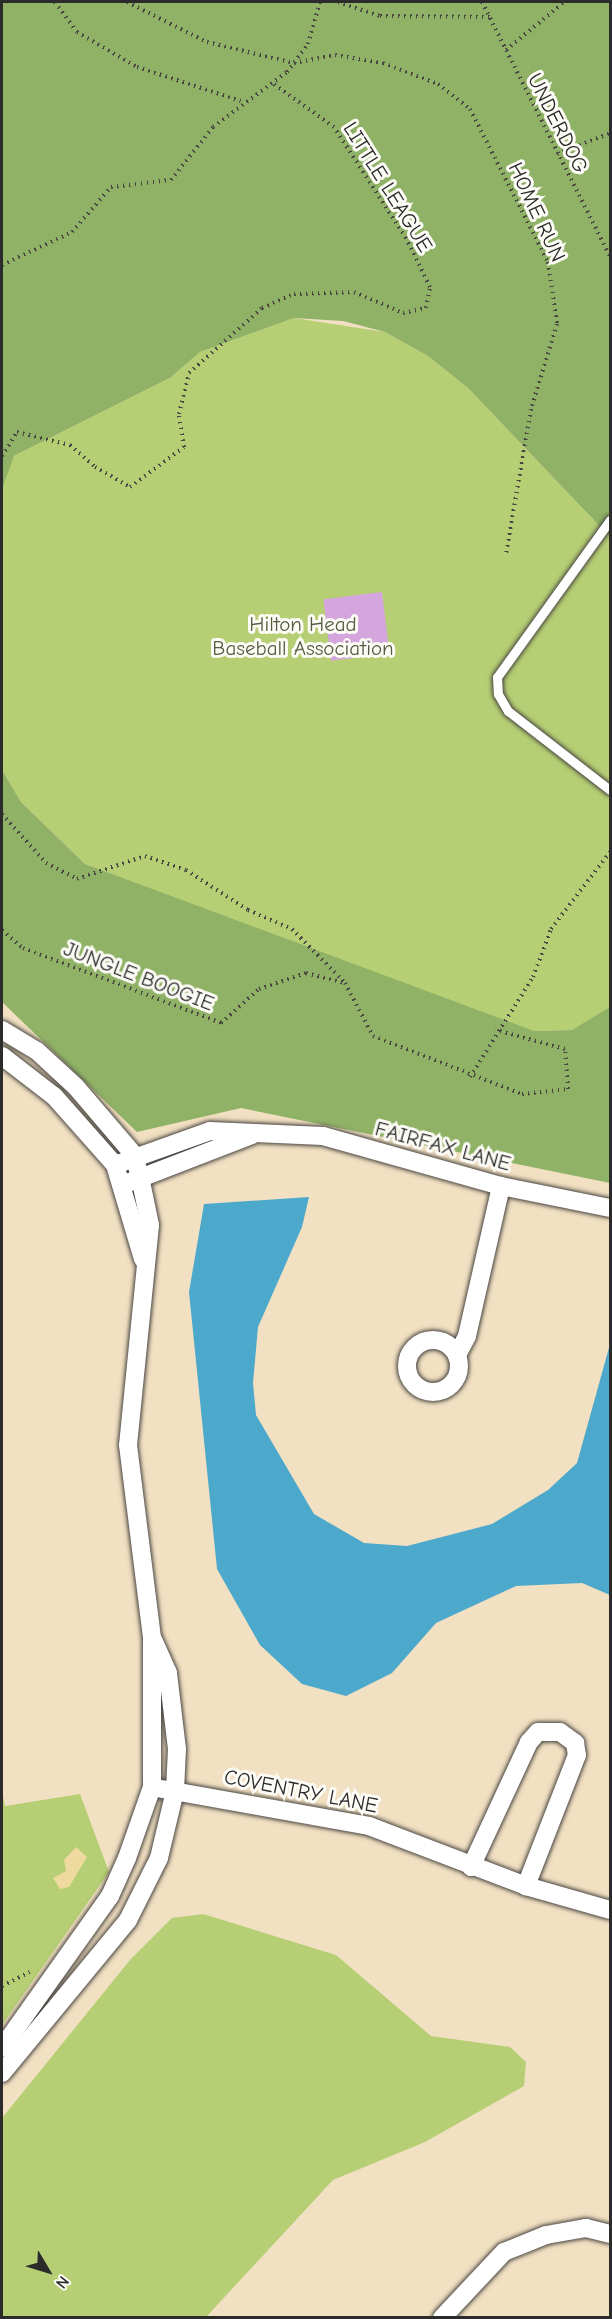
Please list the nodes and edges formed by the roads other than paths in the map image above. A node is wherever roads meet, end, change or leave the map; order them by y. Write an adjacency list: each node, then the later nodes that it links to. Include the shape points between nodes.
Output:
1 (610, 520): 2 (lane, via 497,677 498,694 508,711)
2 (610, 790)
3 (2, 1030): 6 (street, via 37,1051 76,1087)
4 (2, 1056): 7 (street, via 54,1096)
5 (263, 1131): 6 (street, FAIRFAX LANE, via 210,1131); 8 (street, FAIRFAX LANE); 9 (street, FAIRFAX LANE, via 323,1136)
6 (134, 1155): 7 (street, FAIRFAX LANE); 8 (street)
7 (115, 1166): 10 (street)
8 (140, 1177): 10 (street, FAIRFAX LANE); 12 (street, via 150,1225)
9 (501, 1186): 11 (street, FAIRFAX LANE); 13 (street, via 466,1336)
10 (120, 1187): 12 (street)
11 (610, 1208)
12 (144, 1260): 14 (street, via 128,1445)
13 (457, 1355)
14 (152, 1638): 15 (street); 16 (street, via 175,1706)
15 (152, 1787): 16 (street, COVENTRY LANE); 20 (street, via 110,1896)
16 (175, 1791): 17 (street, COVENTRY LANE, via 369,1826); 21 (street, via 159,1858 128,1920)
17 (471, 1866): 18 (street, COVENTRY LANE); 18 (street, via 529,1742 538,1732 560,1732 575,1743 575,1763)
18 (526, 1886): 19 (street, COVENTRY LANE)
19 (610, 1910)
20 (2, 2048)
21 (2, 2073)
22 (610, 2234): 23 (street, via 586,2228 546,2235 504,2252)
23 (442, 2318)

